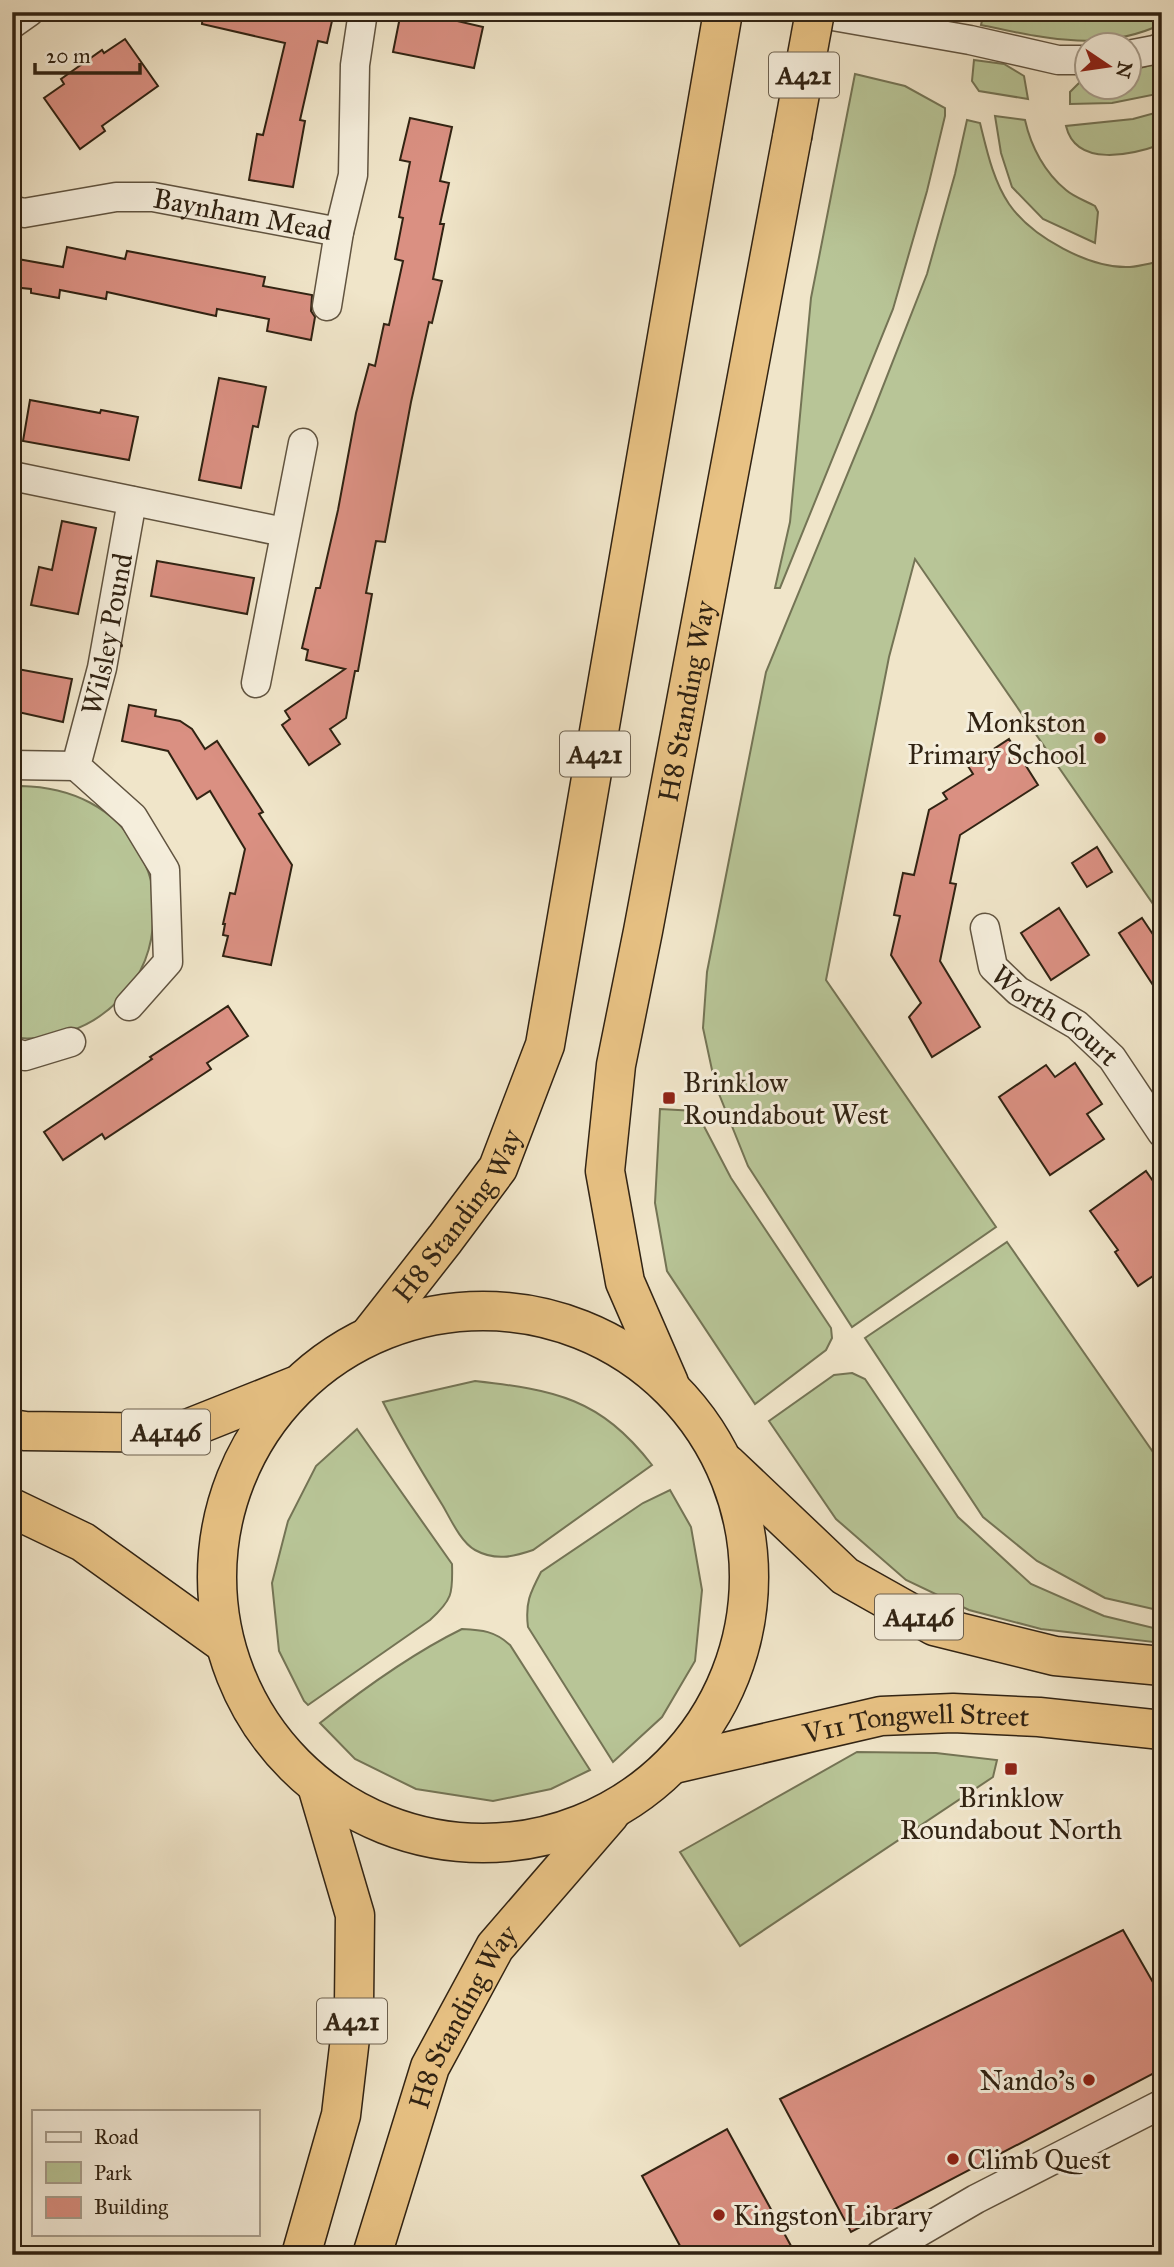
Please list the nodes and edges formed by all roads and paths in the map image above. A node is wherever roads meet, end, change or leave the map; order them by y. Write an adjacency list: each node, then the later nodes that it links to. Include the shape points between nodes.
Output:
1 (29, 12): 6 (street)
2 (363, 12): 11 (street, Baynham Mead, via 355,65 353,175)
3 (723, 12): 25 (highway, H8 Standing Way / A421, via 545,1045 498,1168)
4 (810, 12): 9 (street)
5 (816, 12): 27 (highway, H8 Standing Way / A421, bridge, via 616,1065 605,1171 625,1282)
6 (12, 24)
7 (1162, 47): 8 (street)
8 (1142, 52)
9 (1072, 60)
10 (12, 210): 11 (street, Baynham Mead, via 24,213 116,198 153,197)
11 (338, 232): 12 (street)
12 (327, 306)
13 (303, 443): 16 (street)
14 (12, 476): 15 (street)
15 (132, 501): 16 (street); 19 (street, Wilsley Pound, via 102,668)
16 (284, 532): 17 (street)
17 (256, 683)
18 (12, 765): 19 (street)
19 (76, 766): 21 (street, via 133,817 164,870 168,962)
20 (985, 928): 24 (street, Worth Court, via 993,967 1018,991 1077,1025 1112,1058)
21 (129, 1006)
22 (71, 1042): 23 (street, via 25,1056)
23 (12, 1052)
24 (1162, 1133)
25 (369, 1336): 26 (highway, via 331,1357); 27 (highway, via 446,1312 527,1313 604,1338)
26 (298, 1385): 28 (highway, A4146, via 177,1433); 31 (highway, via 254,1440 226,1505 217,1574)
27 (674, 1389): 29 (highway)
28 (12, 1429)
29 (726, 1463): 32 (highway, A4146, via 845,1576 934,1626 1055,1656); 34 (highway, via 749,1541 747,1621 722,1698)
30 (12, 1508): 31 (highway, via 83,1542)
31 (225, 1644): 35 (highway, via 247,1700 286,1757)
32 (1162, 1666)
33 (1162, 1730): 34 (highway, V11 Tongwell Street, via 1039,1717 881,1716)
34 (674, 1764): 36 (highway)
35 (317, 1786): 36 (highway, via 385,1826 460,1844 538,1839); 38 (highway, A421, via 355,1915 354,2004 341,2115)
36 (612, 1812): 39 (highway, H8 Standing Way, via 495,1948 430,2067)
37 (1162, 2104): 40 (street, via 976,2199)
38 (301, 2255)
39 (372, 2255)
40 (880, 2255)

